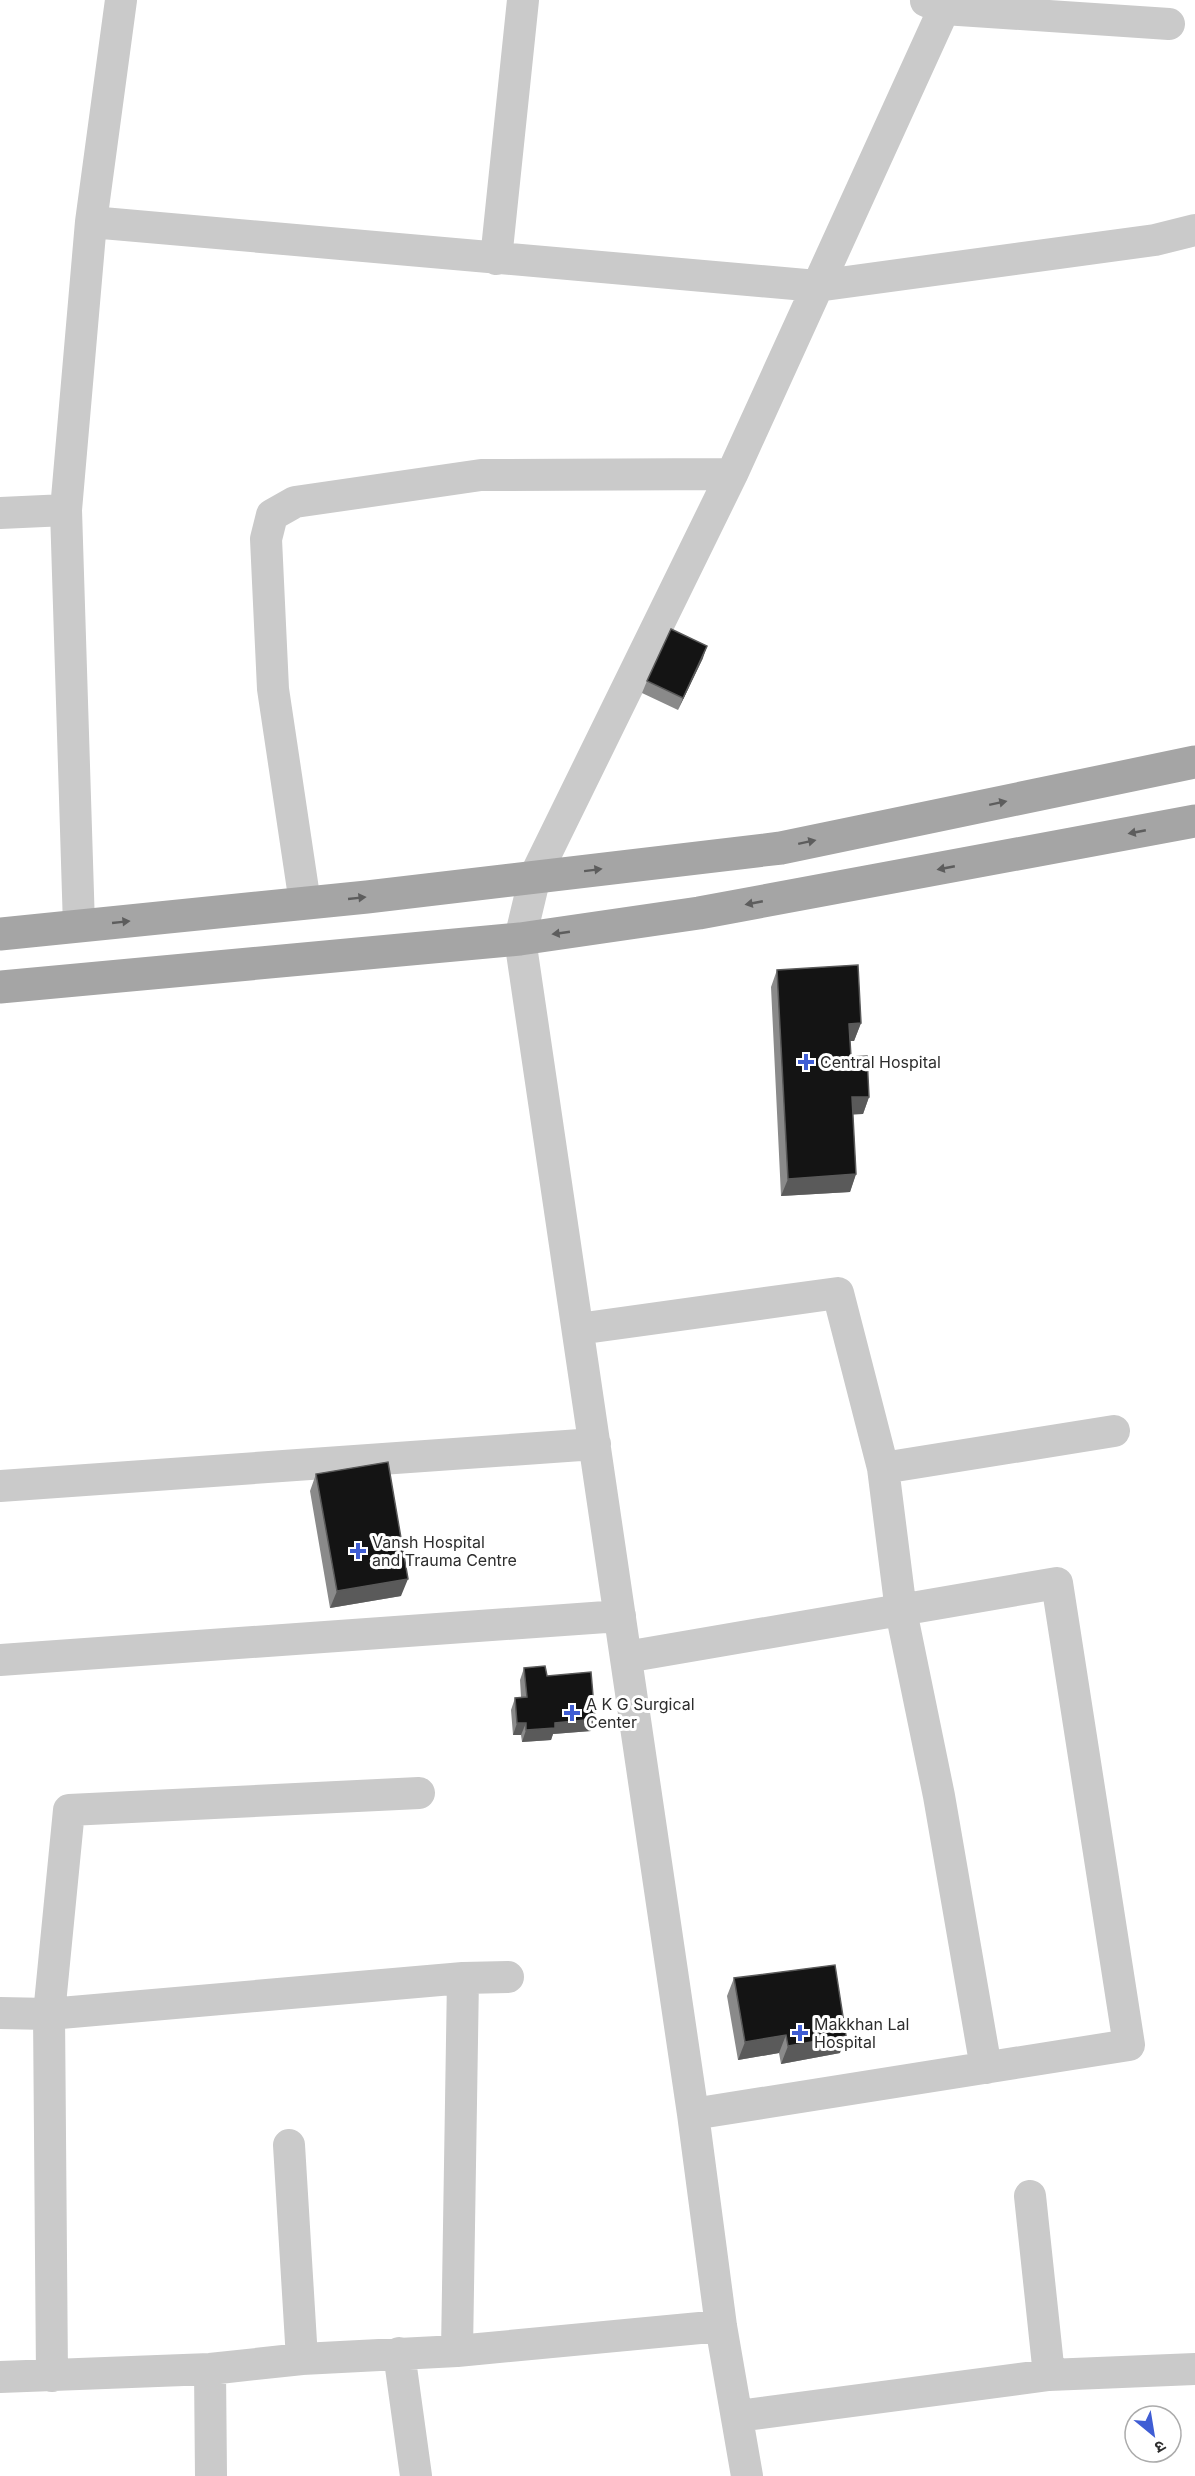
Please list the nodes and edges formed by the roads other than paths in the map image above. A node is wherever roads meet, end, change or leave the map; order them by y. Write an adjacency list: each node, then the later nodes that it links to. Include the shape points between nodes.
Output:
1 (121, 0): 5 (street)
2 (523, 0): 7 (street)
3 (938, 3): 4 (street); 8 (street)
4 (1169, 24)
5 (90, 222): 7 (street); 10 (street)
6 (1195, 230): 8 (street, via 1155,240)
7 (496, 259): 8 (street)
8 (817, 286): 9 (street)
9 (732, 474): 14 (street); 15 (street, via 481,475 295,502 272,515 266,539 273,689)
10 (66, 510): 11 (street); 16 (street)
11 (0, 513)
12 (1195, 762): 14 (main road, one-way to 12, via 781,848)
13 (1195, 821): 18 (main road, one-way to 18, via 699,913)
14 (535, 876): 15 (main road, one-way to 14); 18 (street)
15 (305, 903): 16 (main road, one-way to 15)
16 (79, 926): 17 (main road)
17 (0, 934)
18 (520, 939): 19 (main road); 20 (street)
19 (0, 987)
20 (578, 1329): 22 (street); 23 (street, via 838,1293)
21 (1114, 1431): 23 (street)
22 (595, 1444): 24 (street); 26 (street)
23 (883, 1468): 25 (street)
24 (0, 1486)
25 (901, 1611): 27 (street); 34 (street, via 939,1797); 34 (street, via 1057,1583 1129,2045)
26 (620, 1616): 27 (street); 28 (street)
27 (626, 1657): 35 (street)
28 (0, 1660)
29 (419, 1794): 33 (street, via 69,1810)
30 (508, 1977): 31 (street)
31 (463, 1978): 33 (street); 39 (street)
32 (0, 2013): 33 (street)
33 (50, 2014): 45 (street)
34 (986, 2068): 35 (street)
35 (693, 2114): 38 (street)
36 (289, 2145): 41 (street)
37 (1030, 2196): 44 (street)
38 (722, 2325): 39 (street); 47 (street)
39 (457, 2351): 40 (street)
40 (399, 2353): 41 (street); 49 (street)
41 (302, 2359): 43 (street)
42 (1195, 2368): 44 (street)
43 (210, 2369): 45 (street); 48 (street)
44 (1049, 2375): 47 (street)
45 (52, 2376): 46 (street)
46 (0, 2377)
47 (738, 2416): 50 (street)
48 (211, 2476)
49 (416, 2476)
50 (747, 2476)

